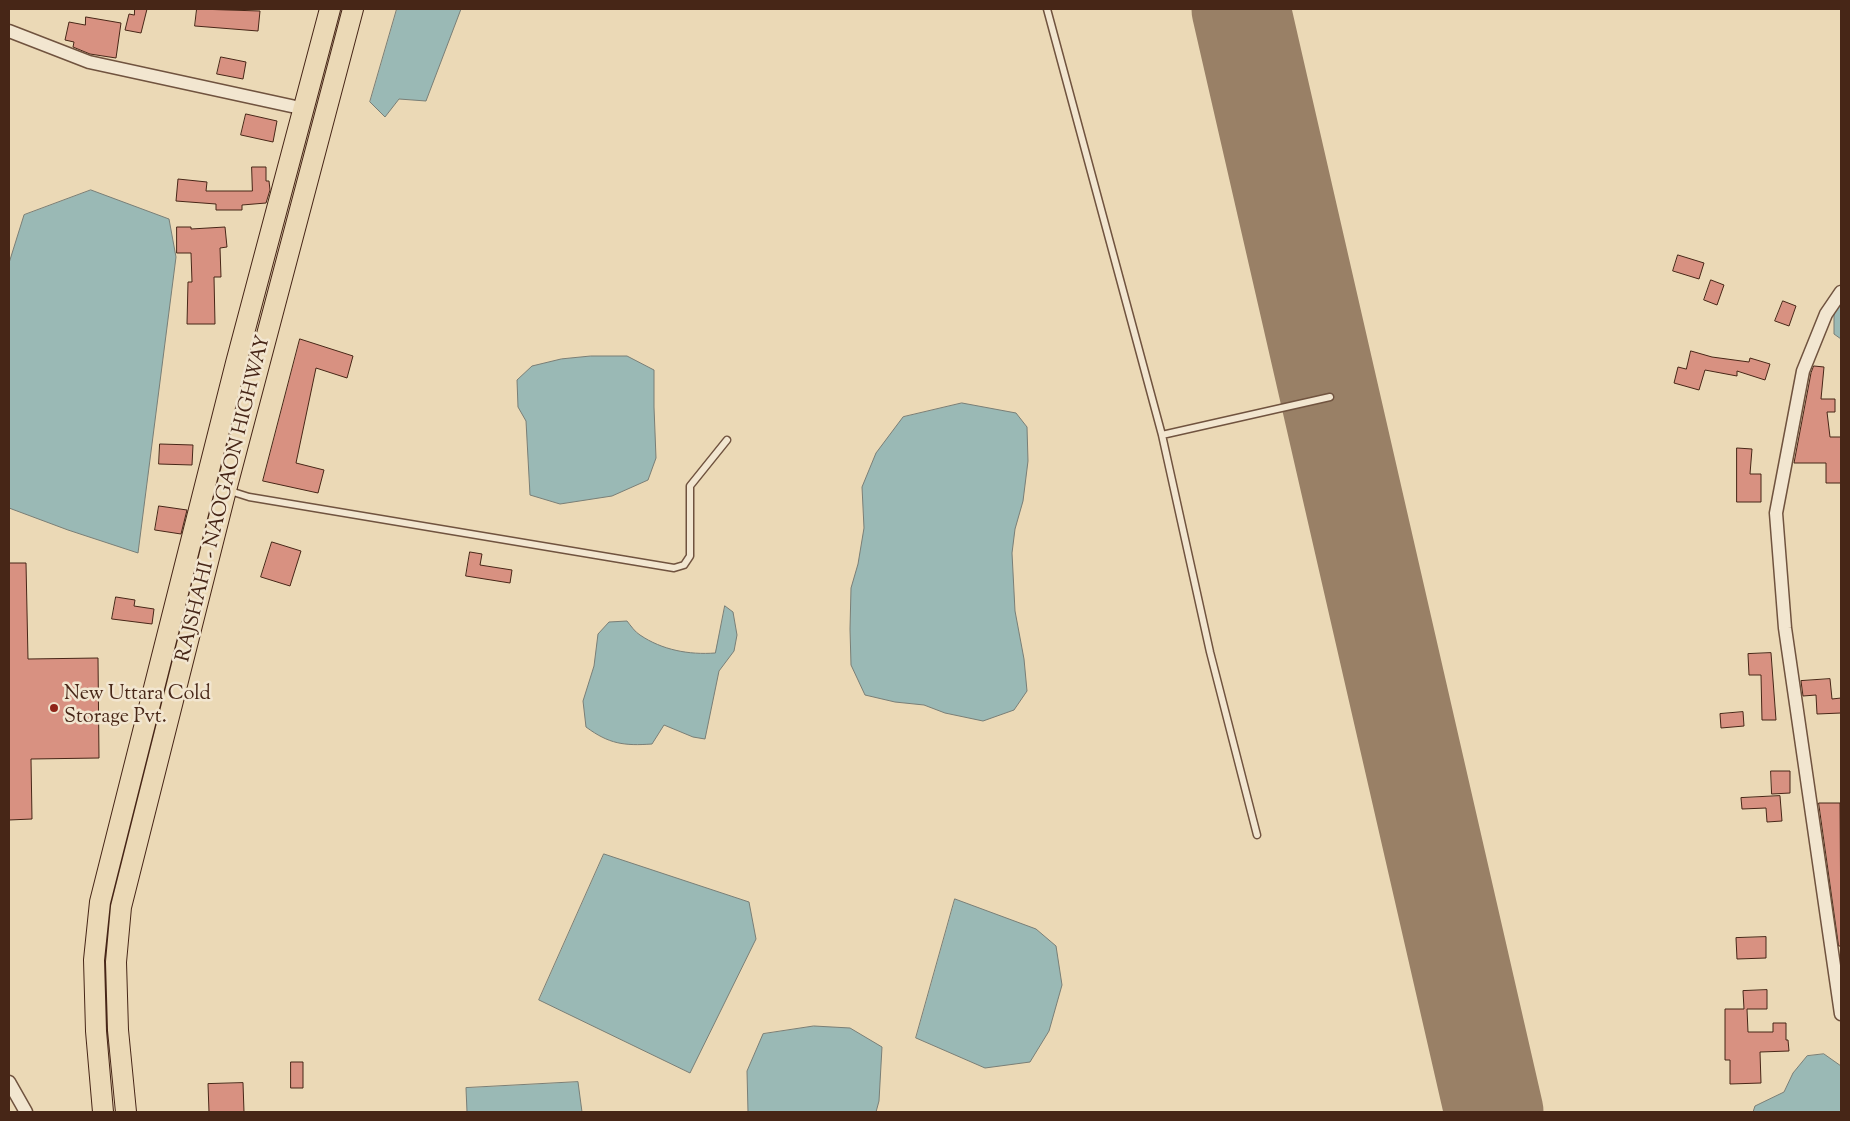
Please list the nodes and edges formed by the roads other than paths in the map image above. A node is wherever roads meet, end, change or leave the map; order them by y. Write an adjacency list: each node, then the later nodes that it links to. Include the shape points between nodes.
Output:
1 (330, 9): 5 (main road, RAJSHAHI - NAOGAON HIGHWAY)
2 (353, 9): 10 (main road, RAJSHAHI - NAOGAON HIGHWAY)
3 (1047, 9): 8 (lane)
4 (9, 31): 5 (street, via 89,62)
5 (305, 109): 15 (main road, RAJSHAHI - NAOGAON HIGHWAY, via 236,363 100,902 94,960)
6 (1841, 292): 12 (street, via 1826,314 1803,371 1776,513 1785,628)
7 (1330, 397): 8 (lane)
8 (1162, 435): 11 (lane, via 1210,652)
9 (727, 440): 10 (lane, via 690,486 690,556 684,565 674,568 249,497)
10 (226, 490): 16 (main road, RAJSHAHI - NAOGAON HIGHWAY, via 122,907 116,962 118,1030)
11 (1256, 835)
12 (1841, 1014)
13 (9, 1082): 14 (street)
14 (26, 1112)
15 (103, 1112)
16 (126, 1112)

